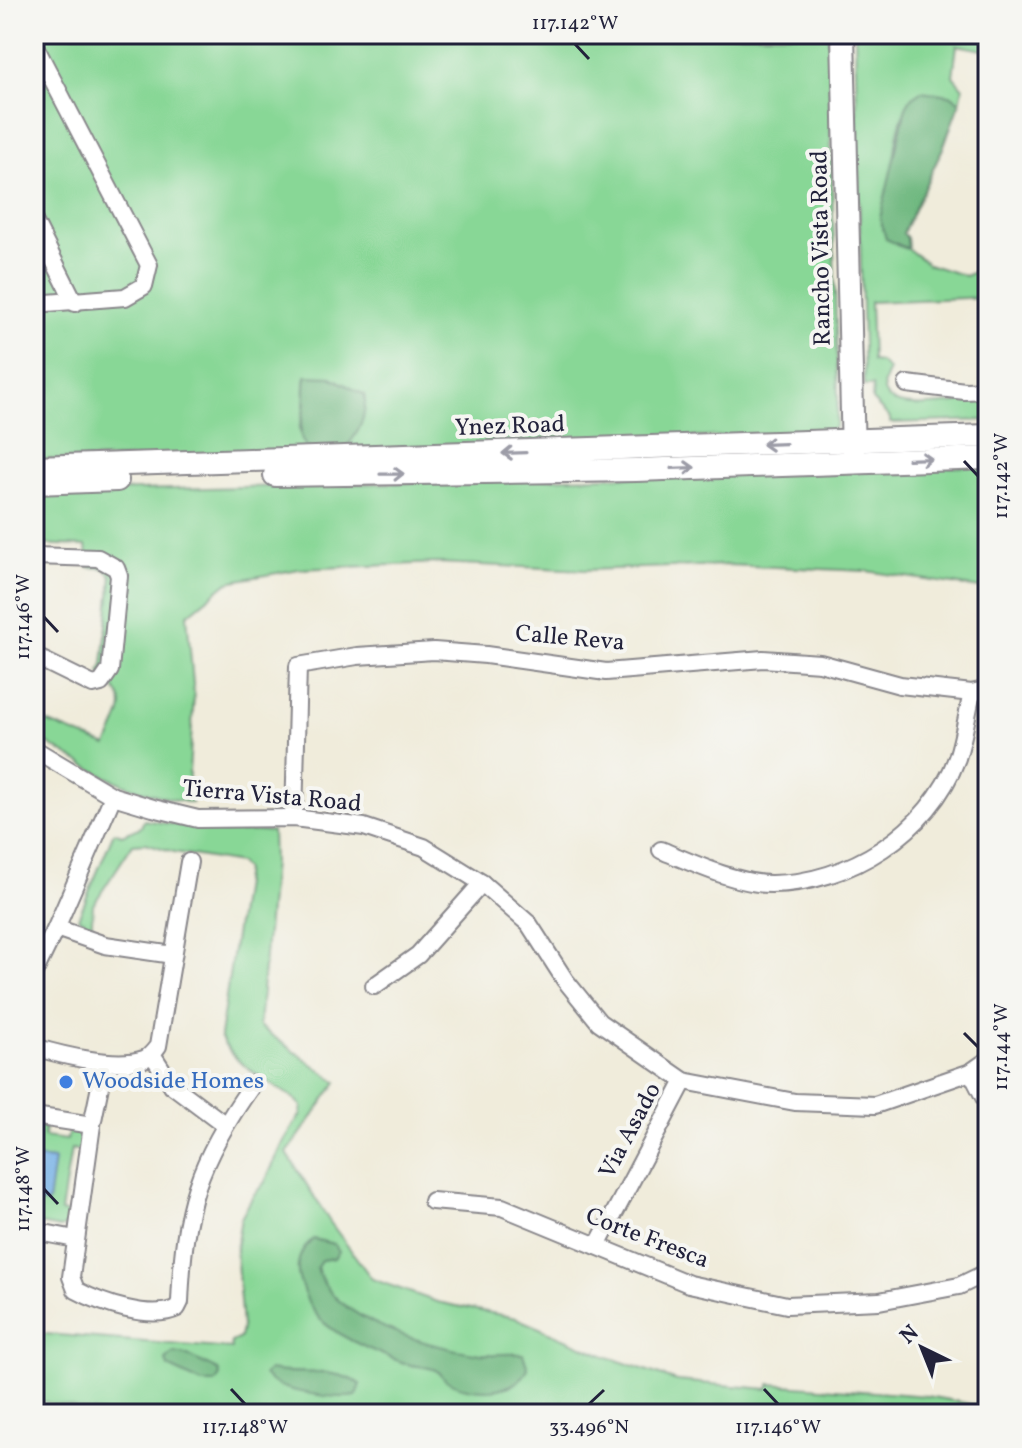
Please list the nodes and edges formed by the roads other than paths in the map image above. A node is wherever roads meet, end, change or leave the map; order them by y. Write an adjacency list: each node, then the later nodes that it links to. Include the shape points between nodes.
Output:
1 (843, 34): 9 (main road, Rancho Vista Road)
2 (34, 44): 4 (street, via 149,265 144,286 125,297)
3 (34, 221): 4 (street)
4 (75, 303): 5 (street)
5 (34, 304)
6 (907, 384): 7 (street)
7 (988, 390)
8 (988, 436): 9 (main road, Ynez Road)
9 (852, 452): 10 (main road, Ynez Road, one-way to 10); 11 (main road, Ynez Road, one-way to 11); 12 (main road, Ynez Road, one-way to 9, via 636,470)
10 (988, 458)
11 (34, 467)
12 (34, 483)
13 (34, 556): 14 (street, via 98,558 116,568 119,576 110,670 101,683 93,685)
14 (34, 656)
15 (980, 691): 18 (street, Calle Reva, via 900,685 820,663 763,659 606,672 434,651 298,666); 19 (street, via 956,759 930,806 891,843 859,863 820,879 769,884 712,871)
16 (34, 749): 17 (street, Tierra Vista Road)
17 (113, 796): 18 (street, Tierra Vista Road, via 198,819); 22 (street)
18 (294, 818): 21 (street, Tierra Vista Road, via 364,827 424,847)
19 (661, 850)
20 (189, 862): 23 (street)
21 (482, 883): 25 (street, via 418,955); 31 (street, Tierra Vista Road, via 529,924 599,1022)
22 (56, 928): 23 (street, via 105,945); 24 (street)
23 (173, 955): 27 (street, via 158,1046)
24 (34, 973)
25 (374, 986)
26 (34, 1047): 29 (street)
27 (152, 1054): 29 (street); 35 (street, via 172,1085)
28 (988, 1060): 30 (street, Tierra Vista Road)
29 (105, 1062): 36 (street)
30 (971, 1072): 31 (street, Tierra Vista Road, via 875,1105 795,1102); 33 (street)
31 (684, 1081): 40 (street, Via Asado)
32 (253, 1084): 35 (street)
33 (988, 1105)
34 (34, 1116): 36 (street)
35 (224, 1124): 39 (street, via 190,1205 177,1308 119,1308 76,1290 71,1277)
36 (92, 1125): 39 (street)
37 (432, 1201): 40 (street, Corte Fresca, via 502,1207)
38 (34, 1231): 39 (street)
39 (75, 1239)
40 (597, 1246): 41 (street, Corte Fresca, via 689,1284 787,1305 879,1301 959,1286)
41 (988, 1272)

